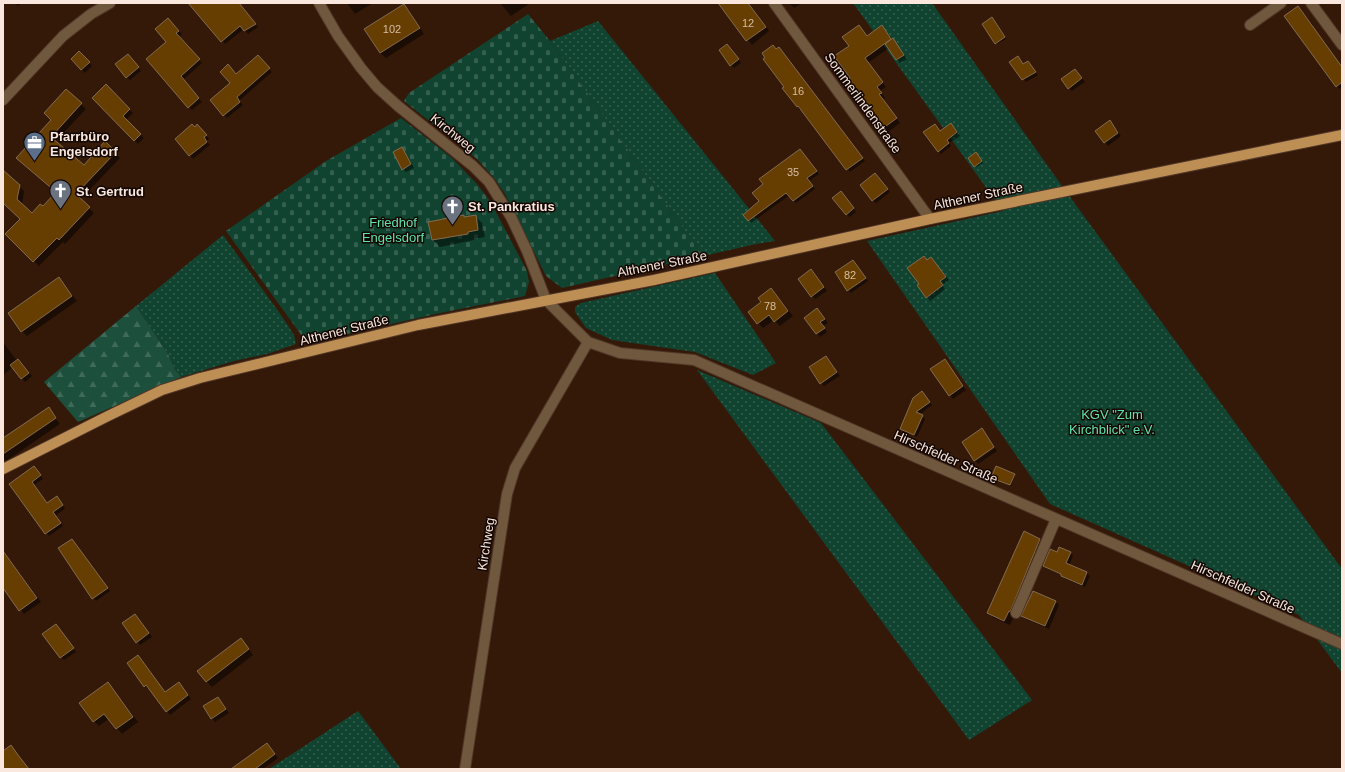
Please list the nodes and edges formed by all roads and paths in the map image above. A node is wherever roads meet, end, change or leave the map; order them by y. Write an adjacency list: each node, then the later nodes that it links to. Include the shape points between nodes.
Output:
1 (110, 3): 8 (street, via 90,14 63,36)
2 (319, 3): 11 (street, Kirchweg, via 338,36 377,87 489,182 511,217)
3 (774, 3): 10 (street, Sommerlindenstraße)
4 (1281, 3): 6 (street)
5 (1311, 3): 7 (street)
6 (1250, 25)
7 (1342, 45)
8 (3, 100)
9 (1342, 135): 10 (main road, Althener Straße)
10 (930, 219): 11 (main road, Althener Straße, via 654,280)
11 (546, 300): 12 (street, Hirschfelder Straße); 13 (main road, Althener Straße, via 418,325 200,378 162,390)
12 (588, 342): 14 (street, Hirschfelder Straße, via 620,353 694,360); 17 (street, Kirchweg, via 515,468 509,488)
13 (3, 469)
14 (1056, 519): 15 (street); 16 (street, Hirschfelder Straße)
15 (1016, 613)
16 (1342, 644)
17 (465, 769)

